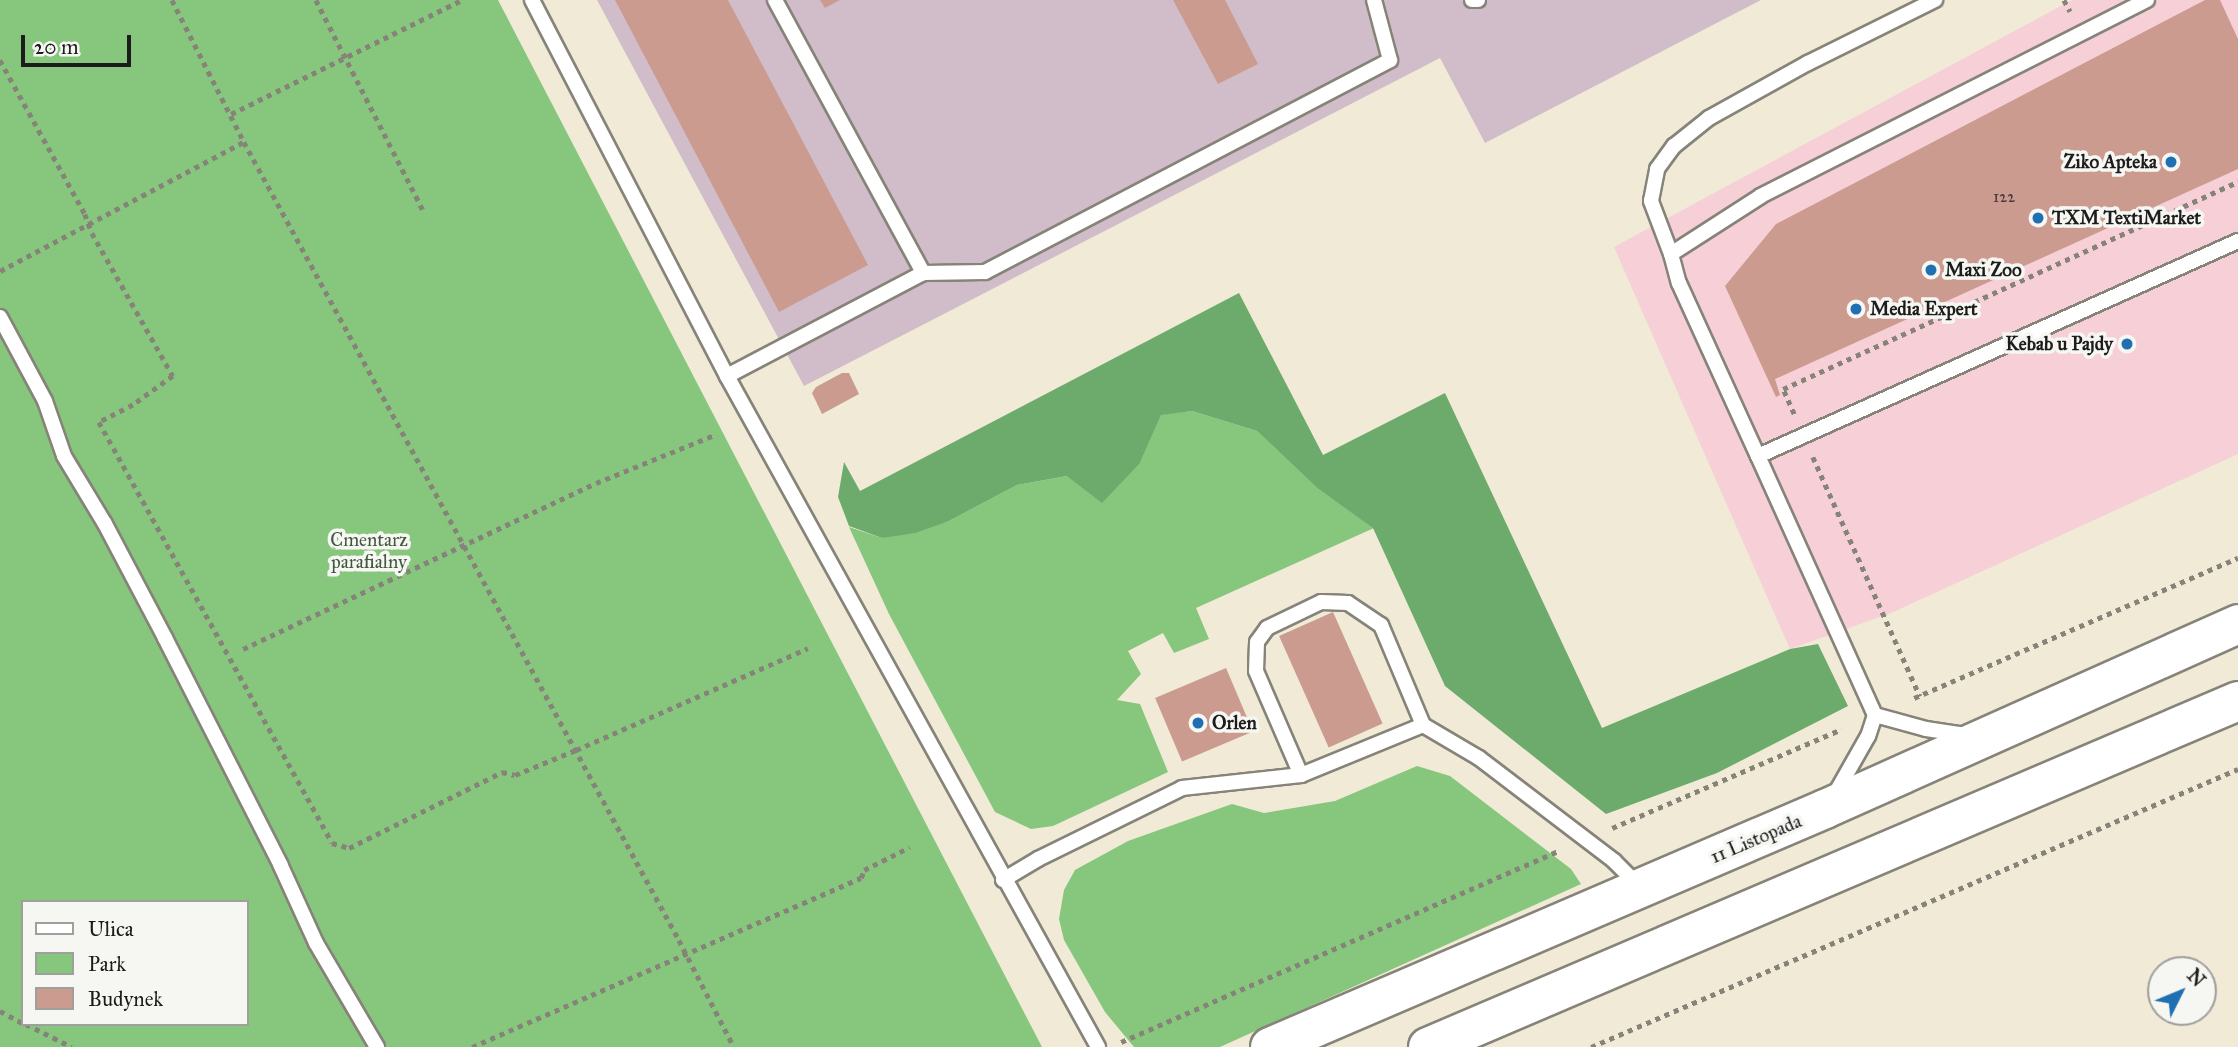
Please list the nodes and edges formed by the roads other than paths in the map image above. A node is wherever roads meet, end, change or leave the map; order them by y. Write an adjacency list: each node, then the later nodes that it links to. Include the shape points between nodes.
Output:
1 (532, 0): 12 (lane)
2 (775, 0): 10 (lane)
3 (1374, 0): 10 (lane, via 1390,60 985,272)
4 (1472, 0): 5 (lane)
5 (1478, 0)
6 (1935, 0): 9 (lane, via 1720,111 1674,146 1657,169 1651,201)
7 (2147, 0): 9 (lane, via 1761,196)
8 (2238, 241): 13 (lane)
9 (1671, 254): 13 (lane, via 1679,283)
10 (923, 273): 12 (lane)
11 (0, 317): 24 (lane, via 45,401 64,456 165,638 316,943)
12 (727, 376): 21 (lane)
13 (1758, 456): 16 (lane)
14 (2238, 624): 18 (main road, 11 Listopada)
15 (2238, 701): 23 (main road)
16 (1875, 715): 18 (lane, via 1926,729); 20 (lane, via 1852,767)
17 (1423, 725): 19 (lane); 19 (lane, via 1381,625 1348,603 1321,602 1267,628 1256,642 1256,671); 22 (lane, via 1479,758 1614,861)
18 (1981, 736): 20 (main road, 11 Listopada)
19 (1301, 775): 21 (lane, via 1182,788)
20 (1825, 809): 22 (main road, 11 Listopada)
21 (1003, 880): 25 (lane)
22 (1641, 888): 23 (main road); 26 (main road, 11 Listopada)
23 (1666, 943): 27 (main road)
24 (377, 1047)
25 (1098, 1047)
26 (1270, 1047)
27 (1427, 1047)

